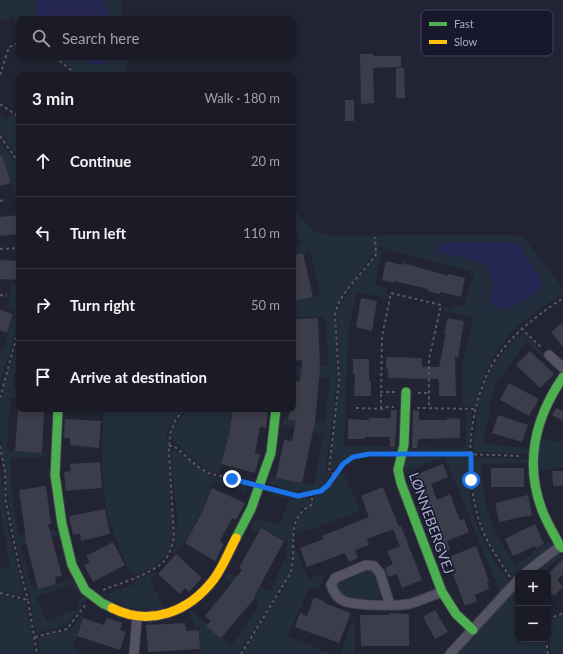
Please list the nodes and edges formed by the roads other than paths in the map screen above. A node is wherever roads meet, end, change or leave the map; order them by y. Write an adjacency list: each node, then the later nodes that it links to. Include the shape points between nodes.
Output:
1 (549, 355): 2 (street)
2 (563, 368)
3 (563, 377): 7 (street, via 540,417 532,457 533,479 538,498)
4 (406, 392): 10 (street, LØNNEBERGVEJ, via 404,445 398,470)
5 (58, 412): 12 (street, via 55,475 62,524 72,565 86,590 94,597 120,612)
6 (276, 412): 12 (street, via 271,453 251,510 215,578 201,594 185,606 167,614)
7 (562, 547): 8 (street)
8 (529, 570)
9 (515, 583): 13 (street)
10 (442, 592): 11 (street, LØNNEBERGVEJ, via 409,604); 13 (street, LØNNEBERGVEJ, via 456,614)
11 (390, 605): 11 (street, LØNNEBERGVEJ, via 380,573 374,566 366,566 336,578 331,585 334,594 345,602)
12 (137, 617): 14 (street)
13 (473, 630): 15 (street)
14 (134, 654)
15 (450, 654)

